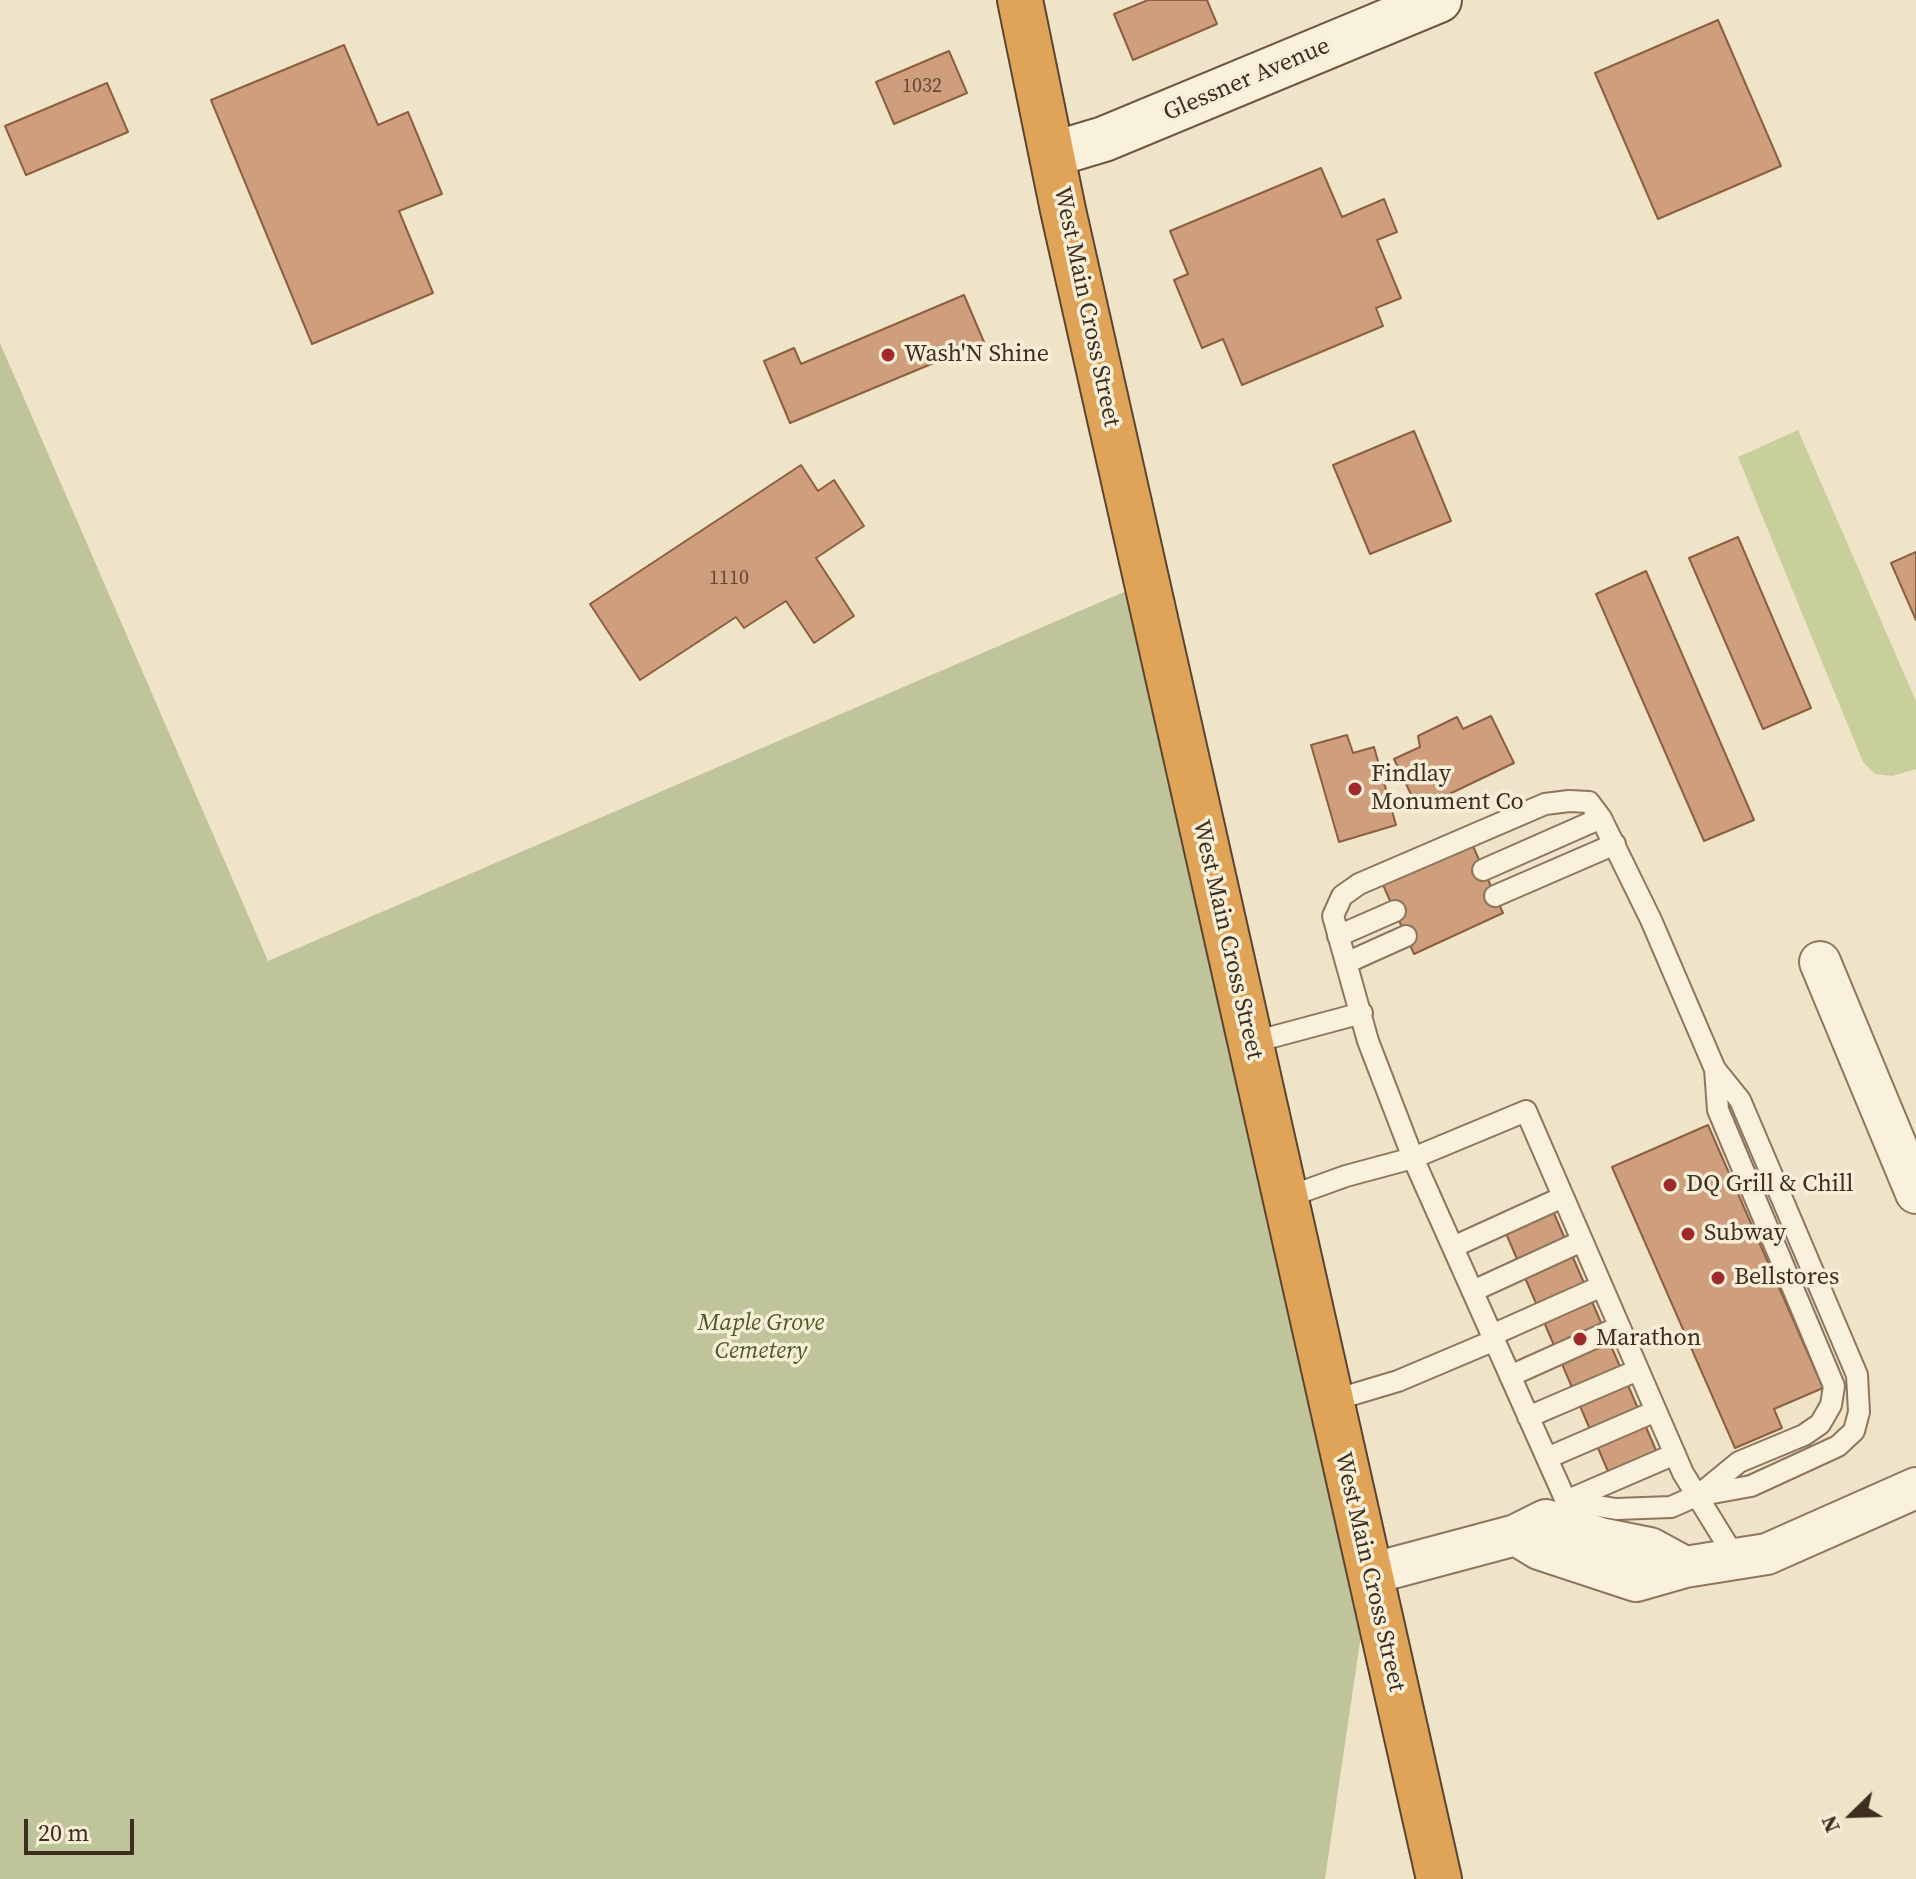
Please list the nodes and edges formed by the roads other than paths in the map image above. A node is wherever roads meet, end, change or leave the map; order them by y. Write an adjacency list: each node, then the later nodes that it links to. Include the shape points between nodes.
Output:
1 (1020, 0): 3 (highway, West Main Cross Street)
2 (1437, 0): 3 (street, Glessner Avenue, via 1104,139)
3 (1054, 154): 14 (highway, West Main Cross Street)
4 (1601, 818): 5 (lane); 6 (lane); 9 (lane, via 1589,802 1545,804 1359,884 1342,896 1333,916)
5 (1615, 844): 7 (lane); 15 (lane)
6 (1483, 870)
7 (1495, 896)
8 (1395, 911): 9 (lane)
9 (1338, 936): 12 (lane)
10 (1406, 936): 12 (lane)
11 (1820, 962): 17 (street)
12 (1346, 963): 13 (lane)
13 (1362, 1013): 14 (lane); 16 (lane)
14 (1250, 1043): 19 (highway, West Main Cross Street)
15 (1715, 1069): 34 (lane, via 1718,1110 1834,1386 1820,1424 1739,1462); 34 (lane, via 1740,1100 1842,1336 1857,1375 1859,1412 1854,1431 1838,1446 1751,1486)
16 (1413, 1158): 18 (lane, via 1526,1111); 19 (lane); 21 (lane)
17 (1916, 1193)
18 (1563, 1197): 20 (lane); 21 (lane)
19 (1285, 1198): 28 (highway, West Main Cross Street)
20 (1582, 1241): 22 (lane); 23 (lane)
21 (1453, 1247): 23 (lane)
22 (1602, 1286): 24 (lane); 25 (lane)
23 (1473, 1291): 25 (lane)
24 (1619, 1327): 26 (lane); 27 (lane)
25 (1494, 1338): 27 (lane); 28 (lane, via 1398,1381)
26 (1638, 1370): 29 (lane); 30 (lane)
27 (1510, 1376): 30 (lane)
28 (1331, 1401): 37 (highway, West Main Cross Street)
29 (1656, 1411): 31 (lane); 32 (lane)
30 (1528, 1417): 32 (lane)
31 (1675, 1454): 34 (lane); 35 (lane)
32 (1547, 1458): 35 (lane)
33 (1916, 1488): 36 (street, via 1767,1554)
34 (1696, 1496): 35 (lane, via 1671,1507); 36 (lane)
35 (1566, 1501)
36 (1736, 1559): 37 (street, via 1685,1567 1650,1548 1546,1520 1516,1535)
37 (1370, 1574): 38 (highway, West Main Cross Street)
38 (1439, 1879)

